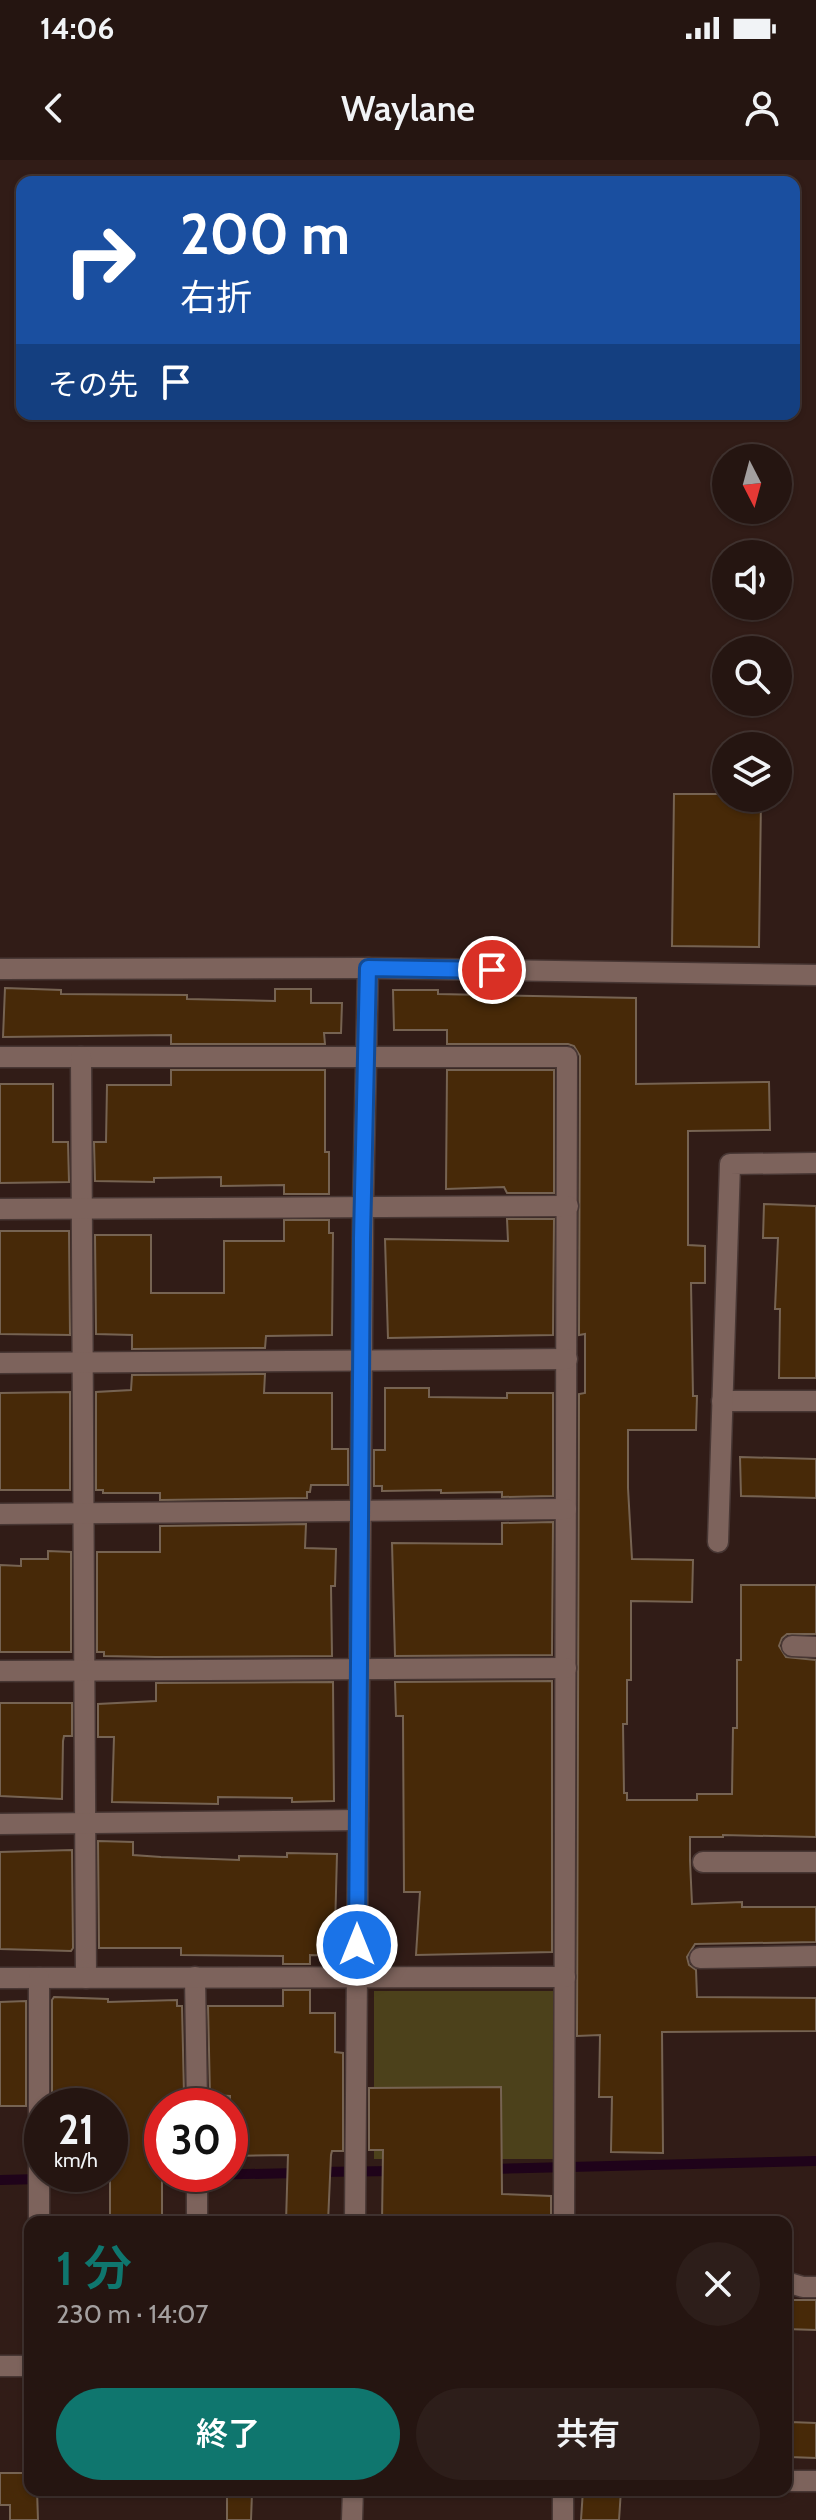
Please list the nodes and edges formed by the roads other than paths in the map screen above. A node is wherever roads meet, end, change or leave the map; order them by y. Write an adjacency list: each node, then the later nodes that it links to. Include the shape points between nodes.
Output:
1 (368, 968): 2 (street); 3 (street); 6 (street)
2 (0, 969)
3 (816, 975)
4 (0, 1057): 5 (street)
5 (81, 1057): 6 (street); 10 (street)
6 (366, 1057): 8 (street, via 567,1057); 9 (street)
7 (816, 1163): 16 (street, via 730,1164)
8 (568, 1206): 9 (street); 12 (street)
9 (363, 1207): 10 (street); 13 (street)
10 (82, 1208): 11 (street); 15 (street)
11 (0, 1209)
12 (567, 1359): 13 (street); 18 (street)
13 (362, 1360): 15 (street); 19 (street)
14 (0, 1363): 15 (street)
15 (83, 1363): 20 (street)
16 (722, 1401): 17 (street); 22 (street)
17 (816, 1401)
18 (566, 1509): 19 (street); 25 (street)
19 (361, 1511): 20 (street); 26 (street)
20 (84, 1513): 21 (street); 28 (street)
21 (0, 1514)
22 (718, 1542)
23 (792, 1646): 24 (street)
24 (816, 1647)
25 (566, 1668): 26 (street); 38 (street)
26 (359, 1669): 28 (street); 29 (street)
27 (0, 1671): 28 (street)
28 (85, 1671): 30 (street)
29 (358, 1820): 30 (street); 36 (street)
30 (85, 1823): 31 (street); 41 (street)
31 (0, 1824)
32 (703, 1862): 33 (street)
33 (816, 1862)
34 (816, 1956): 35 (street)
35 (700, 1958)
36 (357, 1976): 37 (street); 38 (street); 46 (street)
37 (195, 1977): 41 (street); 42 (street)
38 (565, 1977): 47 (street)
39 (0, 1978): 40 (street)
40 (39, 1978): 41 (street); 44 (street)
41 (86, 1978)
42 (197, 2088)
43 (197, 2192): 45 (street)
44 (39, 2216)
45 (197, 2216)
46 (355, 2216)
47 (564, 2216)
48 (792, 2284): 49 (street)
49 (816, 2287)
50 (0, 2366): 51 (street)
51 (24, 2366)
52 (792, 2481): 53 (street)
53 (816, 2481)
54 (353, 2496): 56 (street)
55 (563, 2496): 57 (street)
56 (352, 2520)
57 (563, 2520)

